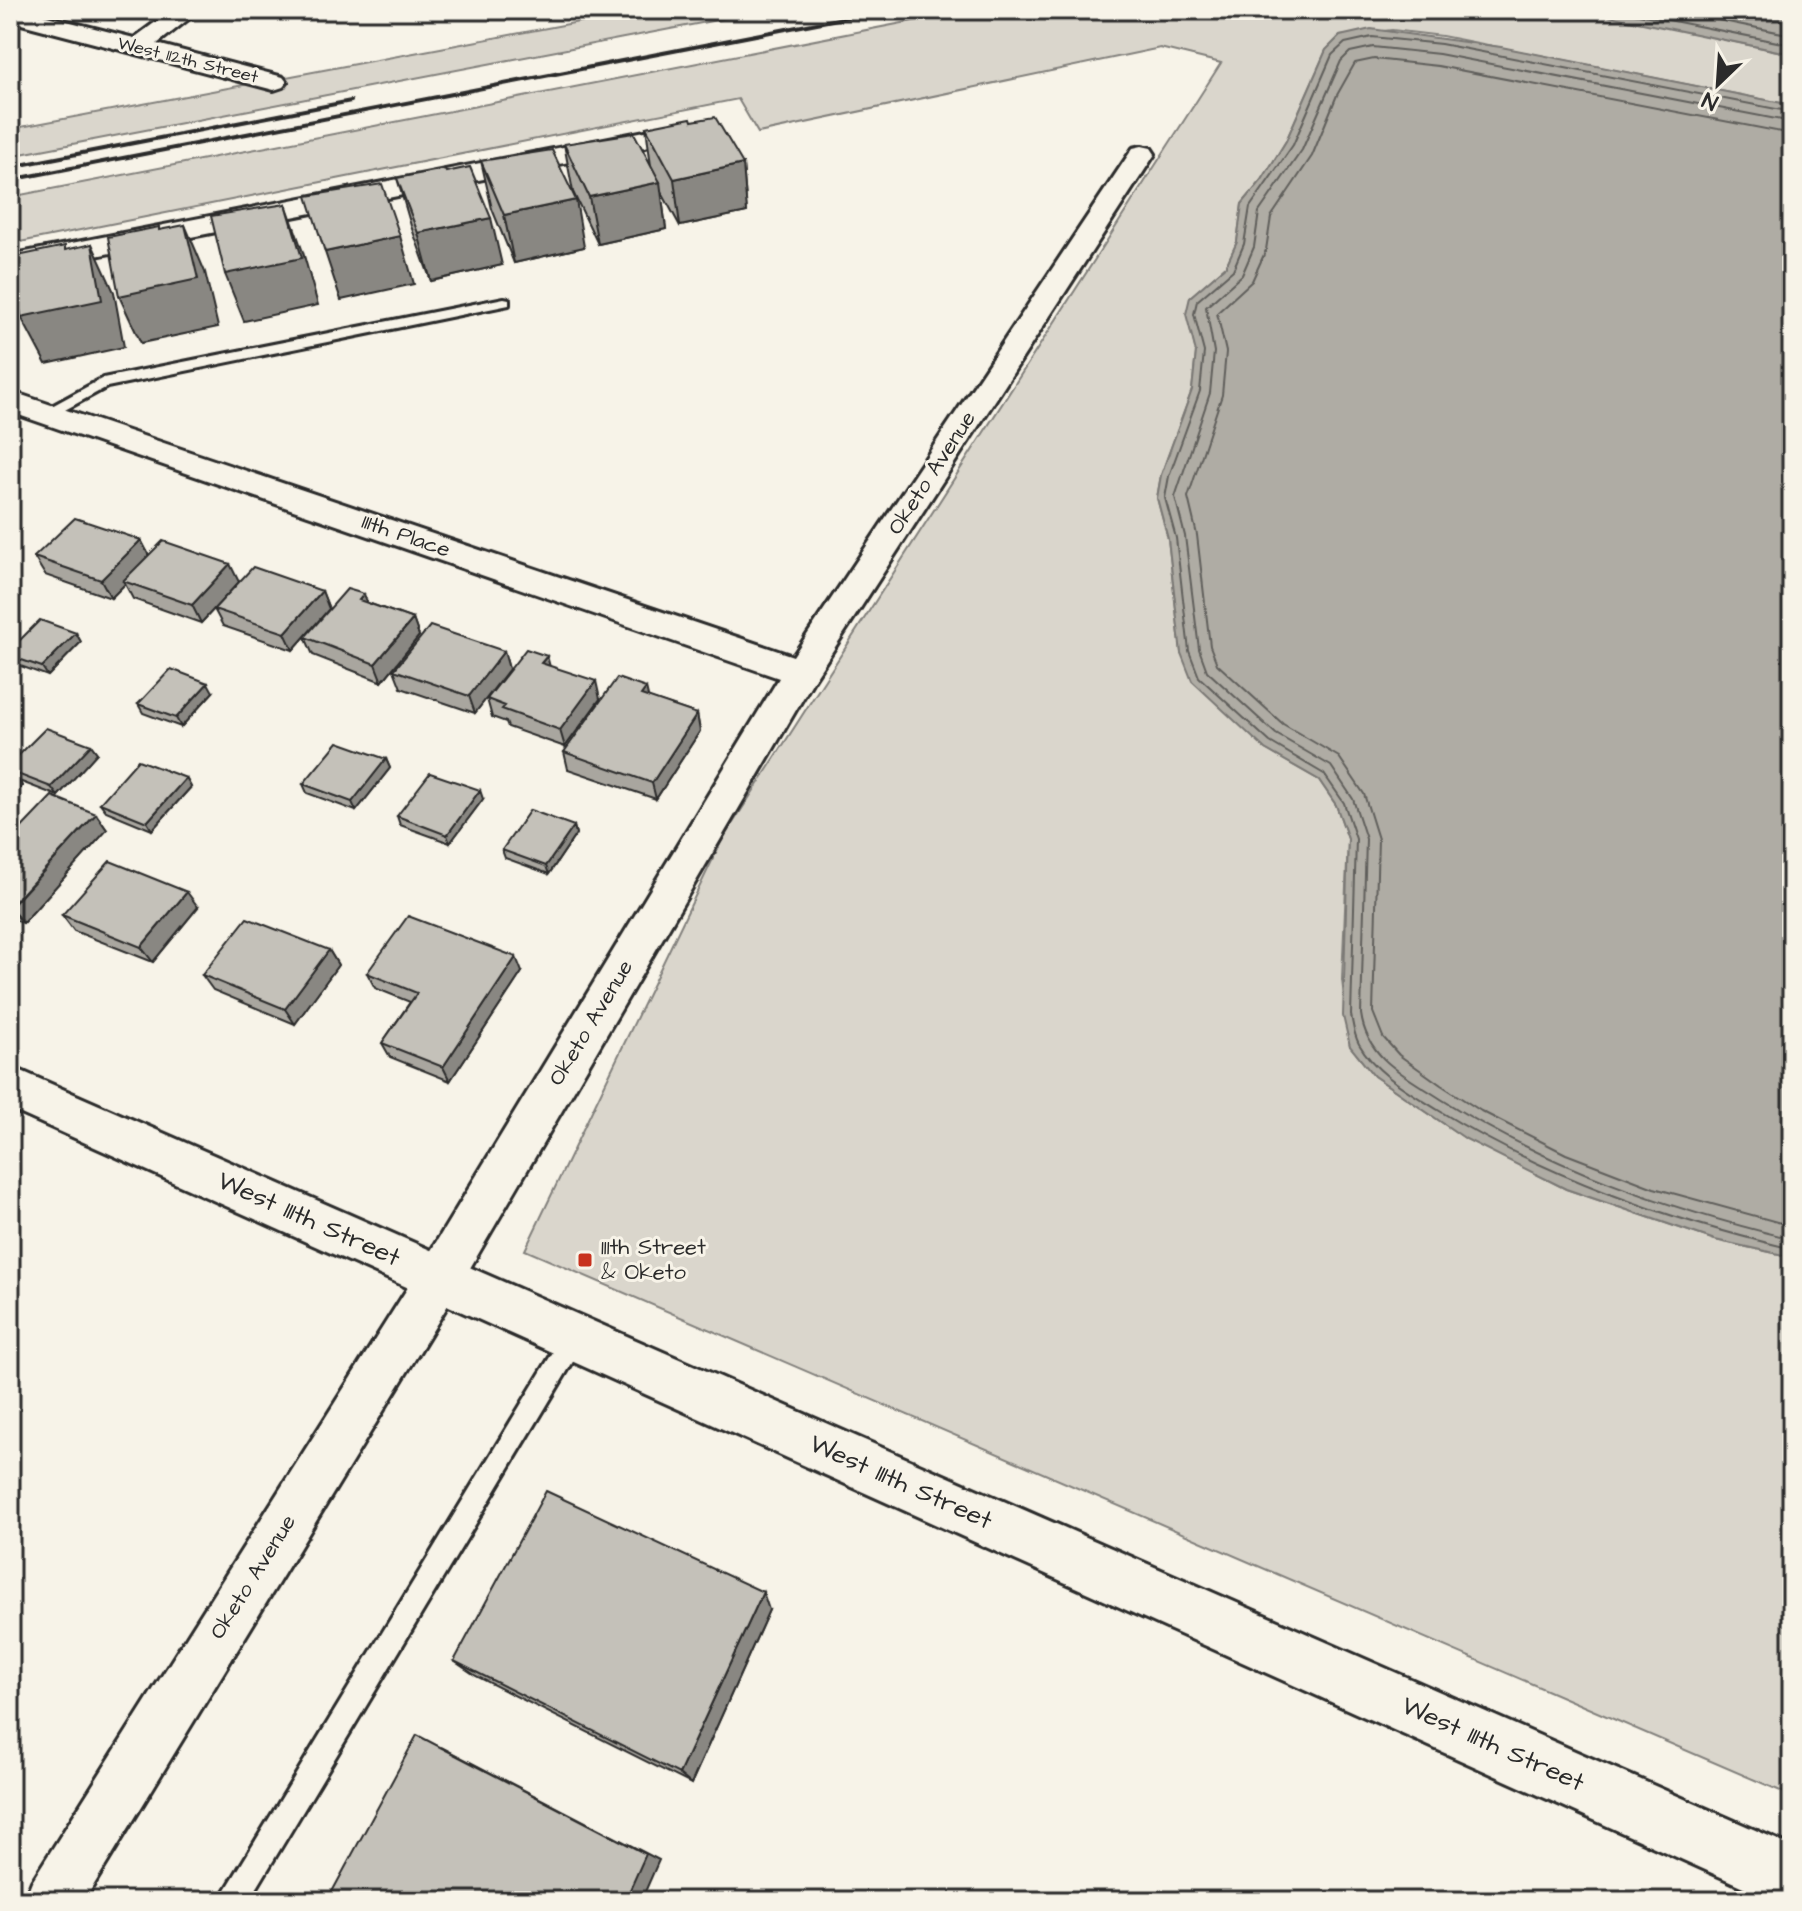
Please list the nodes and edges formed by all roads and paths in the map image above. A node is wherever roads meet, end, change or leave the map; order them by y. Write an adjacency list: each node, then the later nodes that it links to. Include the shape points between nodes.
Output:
1 (188, 10): 3 (street)
2 (10, 14): 3 (street, West 112th Street)
3 (138, 47): 4 (street, West 112th Street)
4 (274, 82)
5 (686, 131): 7 (street)
6 (1142, 154): 11 (street, Oketo Avenue)
7 (10, 264)
8 (504, 302): 10 (lane, via 103,383)
9 (10, 401): 10 (street, 111th Place)
10 (47, 413): 11 (street, 111th Place)
11 (801, 672): 13 (street, Oketo Avenue)
12 (10, 1087): 13 (main road, West 111th Street)
13 (440, 1277): 14 (main road, West 111th Street); 16 (street, Oketo Avenue)
14 (575, 1337): 15 (main road, West 111th Street); 17 (lane)
15 (1792, 1877)
16 (52, 1901)
17 (233, 1901)

